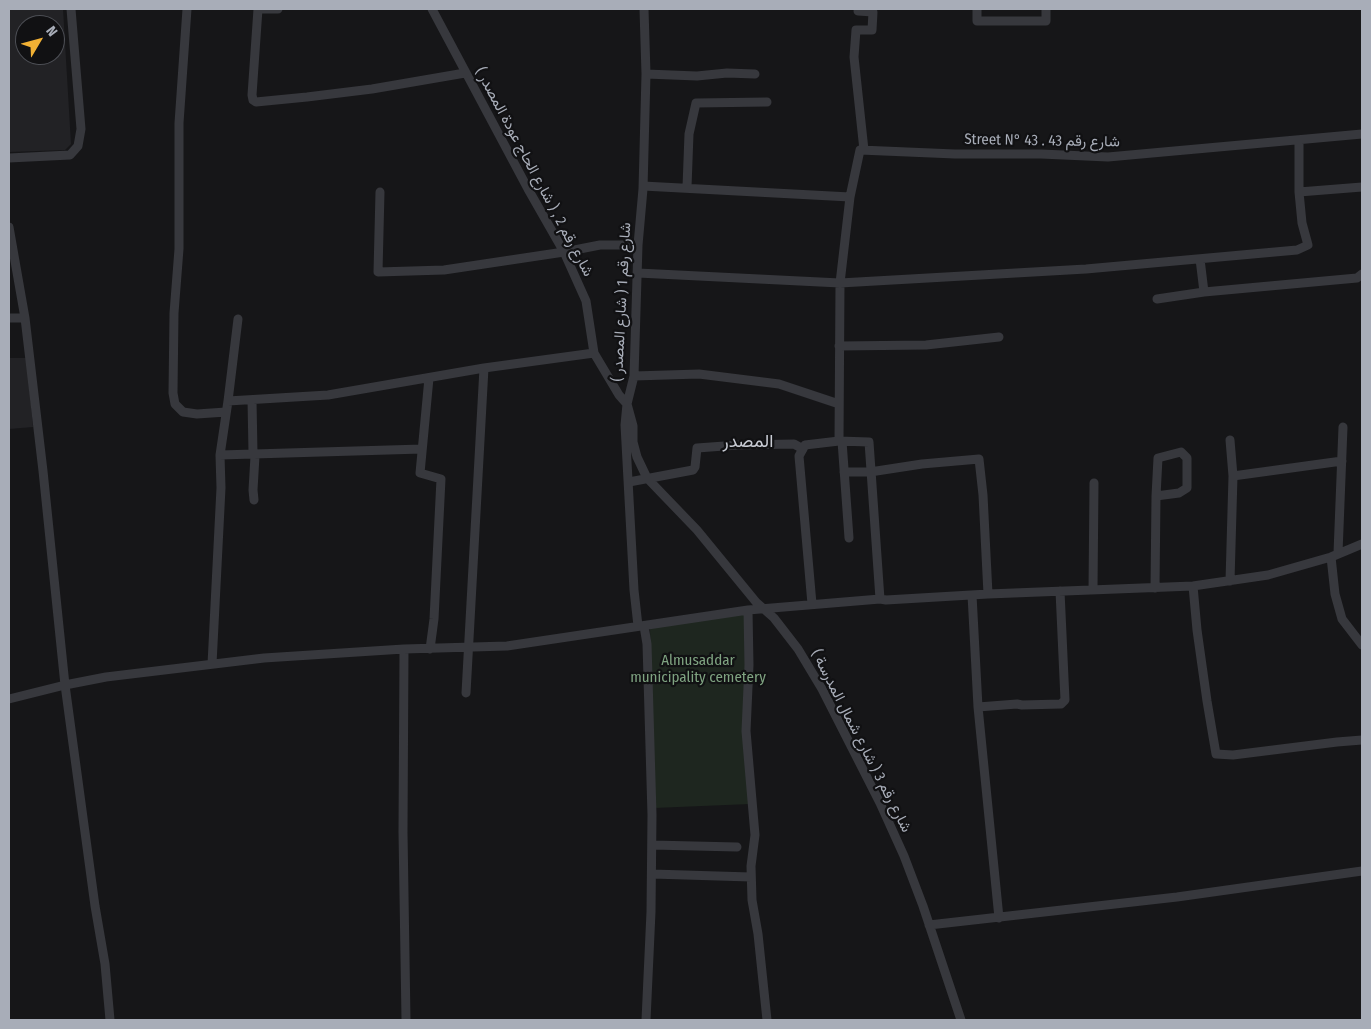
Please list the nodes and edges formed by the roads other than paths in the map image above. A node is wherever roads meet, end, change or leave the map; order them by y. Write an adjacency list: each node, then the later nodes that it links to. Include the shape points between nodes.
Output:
1 (71, 9): 17 (street, via 81,129 78,146 70,155)
2 (187, 9): 46 (street, via 180,123 173,394 175,404 183,412)
3 (258, 9): 4 (street); 10 (street, via 252,94 256,102)
4 (278, 9)
5 (432, 9): 10 (street, شارع رقم 2 , ( شارع الحاج عودة المصدر ))
6 (644, 9): 11 (street, شارع رقم 1 ( شارع المصدر ))
7 (859, 9): 16 (street, via 873,12 872,30 856,30 854,57)
8 (977, 9): 9 (street, via 977,21 1046,21)
9 (1046, 9)
10 (465, 73): 26 (street, شارع رقم 2 , ( شارع الحاج عودة المصدر ))
11 (646, 74): 12 (street); 18 (street, شارع رقم 1 ( شارع المصدر ))
12 (755, 74)
13 (767, 102): 20 (street, via 696,102 689,134)
14 (1362, 134): 15 (street, Street N° 43 . شارع رقم 43)
15 (1299, 140): 16 (street, Street N° 43 . شارع رقم 43, via 1108,158); 22 (street)
16 (864, 150): 23 (street, via 860,150)
17 (9, 158)
18 (643, 186): 20 (street); 25 (street, شارع رقم 1 ( شارع المصدر ))
19 (1362, 186): 22 (street)
20 (687, 188): 23 (street)
21 (380, 192): 26 (street, via 378,272 444,270)
22 (1299, 192): 27 (street, via 1308,245 1275,253)
23 (850, 197): 30 (street)
24 (9, 227): 34 (street)
25 (638, 245): 26 (street, via 600,245); 28 (street, شارع رقم 1 ( شارع المصدر ))
26 (564, 252): 38 (street, شارع رقم 2 , ( شارع الحاج عودة المصدر ), via 586,301)
27 (1200, 259): 30 (street); 31 (street)
28 (638, 273): 30 (street); 40 (street, شارع رقم 1 ( شارع المصدر ))
29 (1362, 274): 31 (street, via 1357,278)
30 (840, 283): 37 (street)
31 (1204, 292): 32 (street)
32 (1157, 300)
33 (9, 318): 34 (street)
34 (25, 318): 83 (street)
35 (238, 319): 43 (street)
36 (999, 337): 37 (street, via 926,345)
37 (839, 346): 45 (street)
38 (594, 353): 39 (street); 44 (street, شارع رقم 2 , ( شارع الحاج عودة المصدر ))
39 (484, 368): 41 (street); 79 (street)
40 (634, 376): 44 (street, شارع رقم 1 ( شارع المصدر )); 45 (street, via 699,374 779,384)
41 (429, 378): 42 (street, via 328,396); 50 (street)
42 (252, 400): 43 (street); 52 (street)
43 (228, 401): 46 (street)
44 (627, 404): 58 (street, شارع رقم 3 ( شارع شمال المدرسة ), via 637,457); 59 (street, شارع رقم 1 ( شارع المصدر ))
45 (839, 404): 49 (street)
46 (226, 412): 53 (street)
47 (1344, 427): 54 (street)
48 (1230, 440): 57 (street)
49 (840, 441): 51 (street, via 805,445); 55 (street); 56 (street, via 869,442)
50 (422, 449): 52 (street); 81 (street, via 420,473 441,479)
51 (803, 449): 58 (street, via 794,444 697,448 693,470); 74 (street, via 799,456)
52 (253, 453): 53 (street); 62 (street)
53 (220, 455): 82 (street)
54 (1342, 461): 57 (street); 65 (street)
55 (844, 472): 56 (street); 63 (street)
56 (870, 472): 71 (street, via 979,459); 73 (street)
57 (1233, 476): 66 (street)
58 (647, 478): 59 (street); 75 (street, شارع رقم 3 ( شارع شمال المدرسة ))
59 (628, 482): 77 (street, شارع رقم 1 ( شارع المصدر ), via 634,590)
60 (1094, 483): 69 (street)
61 (1156, 496): 61 (street, via 1158,458 1181,452 1187,458 1187,488 1179,493); 68 (street)
62 (254, 500)
63 (849, 538)
64 (1362, 544): 65 (street)
65 (1335, 555): 66 (street, via 1268,575); 78 (street, via 1335,594 1342,619)
66 (1230, 581): 67 (street)
67 (1193, 586): 68 (street); 87 (street, via 1206,701 1216,754 1233,756)
68 (1155, 588): 69 (street)
69 (1093, 590): 70 (street)
70 (1060, 591): 71 (street); 86 (street, via 1065,700 1061,704)
71 (988, 594): 72 (street)
72 (972, 595): 73 (street); 86 (street)
73 (880, 599): 74 (street)
74 (812, 604): 75 (street)
75 (764, 609): 76 (street); 94 (street, شارع رقم 3 ( شارع شمال المدرسة ), via 789,635 822,689 904,856)
76 (748, 610): 77 (street); 92 (street, via 746,731 755,835)
77 (641, 626): 79 (street, via 508,646); 88 (street, شارع رقم 1 ( شارع المصدر ), via 647,644)
78 (1362, 645)
79 (469, 647): 81 (street); 84 (street)
80 (404, 649): 81 (street); 82 (street); 96 (street)
81 (430, 649)
82 (212, 664): 83 (street)
83 (64, 685): 85 (street); 95 (street, via 105,964)
84 (466, 693)
85 (9, 700)
86 (978, 707): 93 (street)
87 (1362, 740)
88 (652, 845): 89 (street); 91 (street, شارع رقم 1 ( شارع المصدر ))
89 (737, 847)
90 (1362, 871): 93 (street)
91 (652, 874): 92 (street); 97 (street, شارع رقم 1 ( شارع المصدر ))
92 (752, 877): 98 (street, via 752,900)
93 (999, 918): 94 (street)
94 (929, 925): 99 (street, شارع رقم 3 ( شارع شمال المدرسة ))
95 (110, 1020)
96 (406, 1020)
97 (646, 1020)
98 (768, 1020)
99 (961, 1020)

